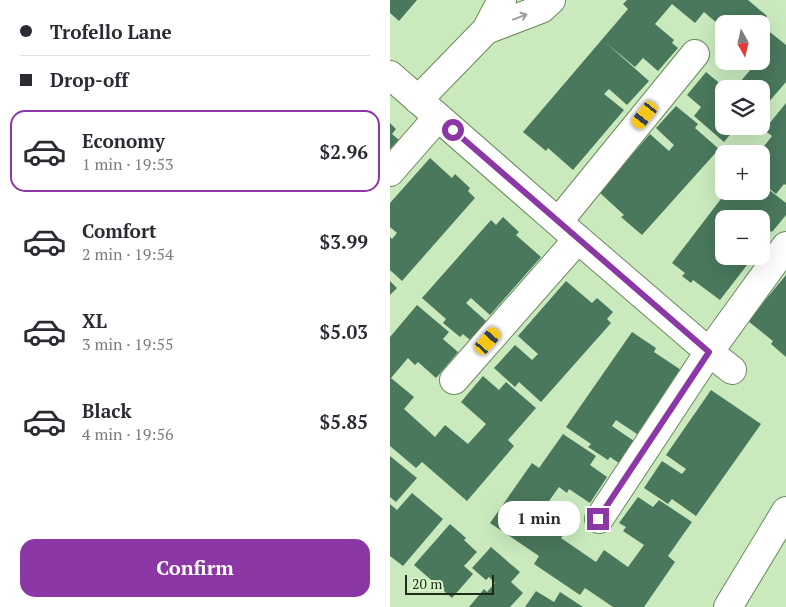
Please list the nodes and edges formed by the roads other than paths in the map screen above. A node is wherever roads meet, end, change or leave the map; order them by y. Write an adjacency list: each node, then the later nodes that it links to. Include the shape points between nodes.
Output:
1 (502, 0): 3 (street)
2 (551, 0): 3 (street, one-way to 2, via 540,9)
3 (486, 30): 6 (street)
4 (695, 54): 8 (street)
5 (390, 74): 6 (street)
6 (428, 109): 7 (street); 8 (street)
7 (390, 172)
8 (568, 231): 10 (street); 12 (street)
9 (786, 246): 10 (street)
10 (709, 352): 11 (street); 13 (street)
11 (732, 370)
12 (454, 380)
13 (598, 519)
14 (783, 522): 15 (street)
15 (728, 607)

